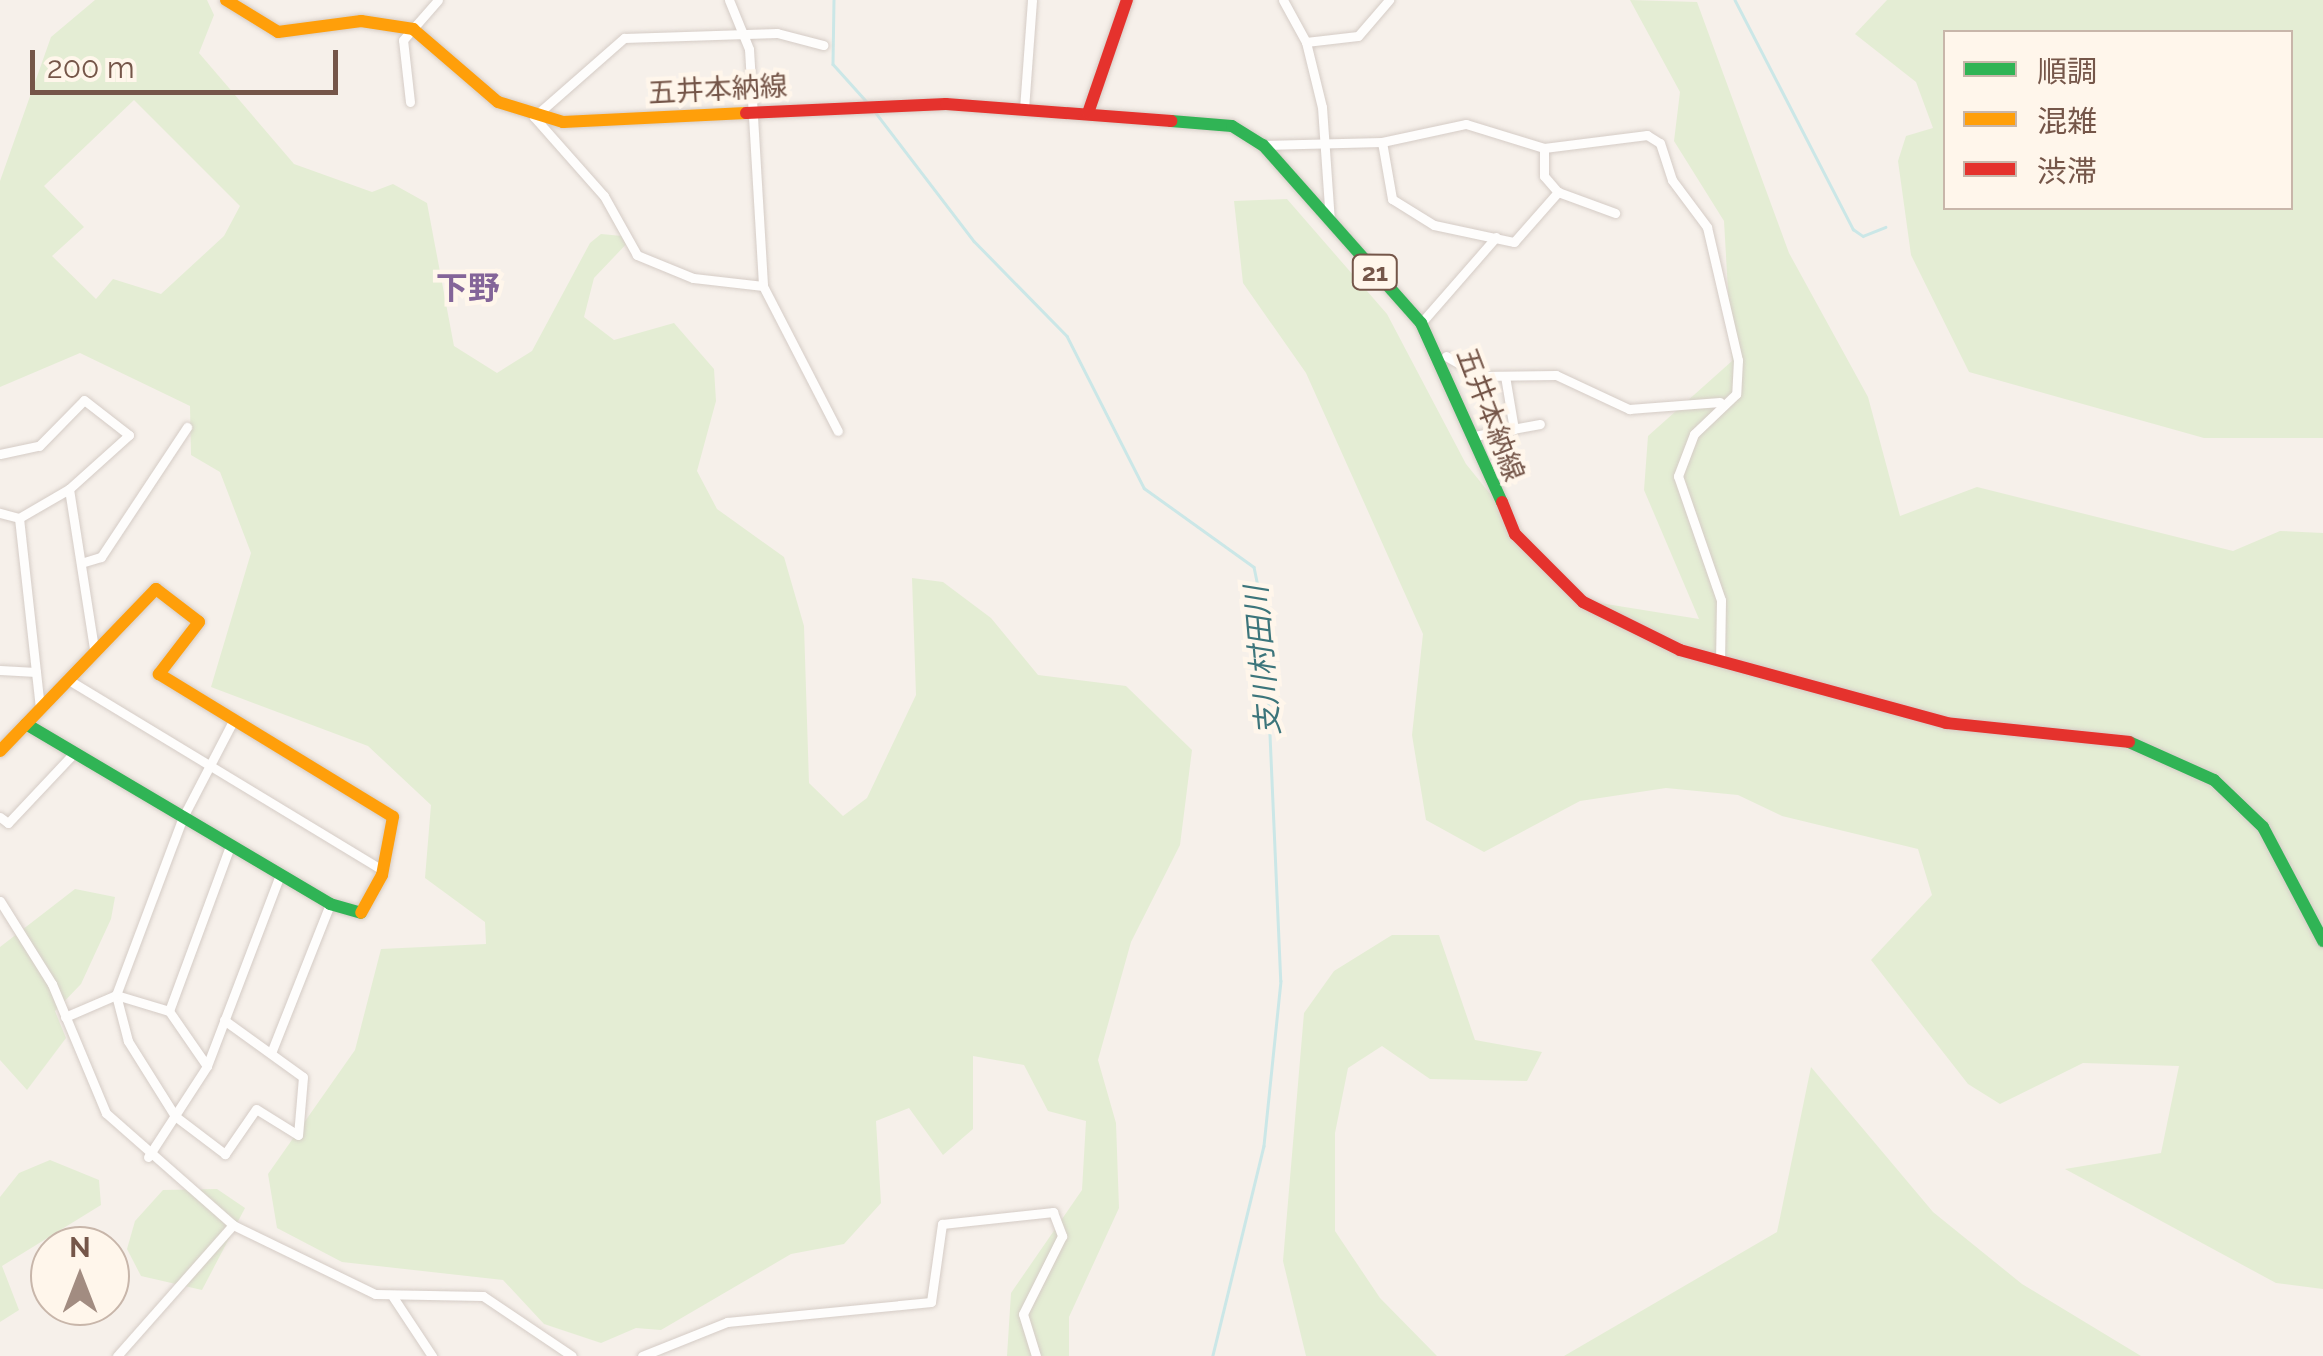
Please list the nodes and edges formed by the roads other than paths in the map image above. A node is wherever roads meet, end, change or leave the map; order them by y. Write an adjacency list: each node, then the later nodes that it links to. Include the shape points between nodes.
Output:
1 (226, 0): 8 (main road, via 278,32 361,21)
2 (438, 0): 8 (street)
3 (728, 0): 9 (street)
4 (1032, 0): 13 (street)
5 (1128, 0): 15 (main road)
6 (1283, 0): 10 (street)
7 (1388, 0): 10 (street, via 1358,36)
8 (413, 29): 12 (street, via 404,40); 16 (main road, 五井本納線 / 21, via 484,92)
9 (746, 33): 11 (street); 14 (street); 16 (street, via 624,38)
10 (1306, 42): 18 (street)
11 (823, 45)
12 (410, 102)
13 (1024, 109): 14 (main road, 五井本納線 / 21); 15 (main road, 五井本納線 / 21)
14 (751, 113): 16 (main road, 五井本納線 / 21); 25 (street)
15 (1088, 113): 19 (main road, 五井本納線 / 21, via 1220,123)
16 (534, 117): 25 (street, via 604,196 638,255 692,278)
17 (1382, 142): 18 (street); 20 (street, via 1466,124); 24 (street, via 1392,199 1434,225)
18 (1328, 143): 19 (street); 23 (street)
19 (1262, 145): 23 (main road, 五井本納線 / 21)
20 (1544, 148): 21 (street, via 1544,176); 29 (street, via 1640,135 1660,143 1672,180 1707,227 1728,292 1739,375)
21 (1558, 192): 22 (street); 24 (street, via 1514,242)
22 (1615, 213)
23 (1330, 221): 26 (main road, 五井本納線 / 21)
24 (1496, 238): 26 (street)
25 (762, 286): 33 (street)
26 (1420, 323): 27 (main road, 五井本納線 / 21)
27 (1443, 355): 28 (street, via 1480,376); 34 (main road, 五井本納線 / 21)
28 (1504, 376): 29 (street, via 1556,375 1629,409); 32 (street)
29 (1723, 401): 41 (street, via 1694,434 1677,492 1721,600)
30 (1540, 424): 32 (street)
31 (188, 427): 39 (street, via 101,557)
32 (1514, 429): 34 (street)
33 (838, 430)
34 (1471, 436): 41 (main road, 五井本納線 / 21, via 1507,521 1548,571 1622,628)
35 (0, 454): 36 (street, via 39,446 84,400 129,434)
36 (69, 489): 38 (street); 39 (street)
37 (0, 513): 38 (street)
38 (19, 518): 43 (street)
39 (81, 563): 40 (street)
40 (94, 649): 44 (main road); 46 (main road, via 156,589 199,622 159,674)
41 (1720, 660): 58 (main road, 五井本納線 / 21, via 1971,728 2114,736 2166,753 2214,780 2262,828)
42 (0, 670): 43 (street)
43 (36, 672): 45 (street)
44 (67, 679): 45 (main road); 50 (street)
45 (40, 709): 47 (main road)
46 (233, 721): 50 (street); 54 (main road, via 393,817)
47 (26, 724): 48 (main road); 49 (main road)
48 (0, 751)
49 (74, 753): 51 (street, via 8,823); 52 (main road)
50 (208, 767): 52 (street); 54 (street)
51 (0, 817)
52 (182, 819): 53 (main road); 59 (street)
53 (230, 846): 55 (main road); 60 (street)
54 (382, 870): 57 (main road, via 360,915)
55 (280, 875): 57 (main road); 62 (street)
56 (0, 901): 61 (street)
57 (330, 904): 63 (street)
58 (2323, 941)
59 (116, 994): 60 (street); 61 (street); 65 (street, via 128,1041)
60 (169, 1011): 64 (street)
61 (64, 1016): 66 (street, via 106,1113)
62 (224, 1020): 63 (street); 64 (street)
63 (271, 1052): 65 (street, via 304,1077 298,1135 256,1109 225,1154)
64 (208, 1066): 65 (street)
65 (174, 1116): 66 (street)
66 (148, 1157): 67 (street)
67 (233, 1226): 68 (street, via 302,1264); 70 (street)
68 (393, 1296): 71 (street); 72 (street, via 483,1296)
69 (672, 1352): 73 (street); 74 (street, via 728,1322 931,1302 942,1224 1053,1212 1062,1236 1024,1314)
70 (117, 1356)
71 (432, 1356)
72 (572, 1356)
73 (642, 1356)
74 (1036, 1356)

